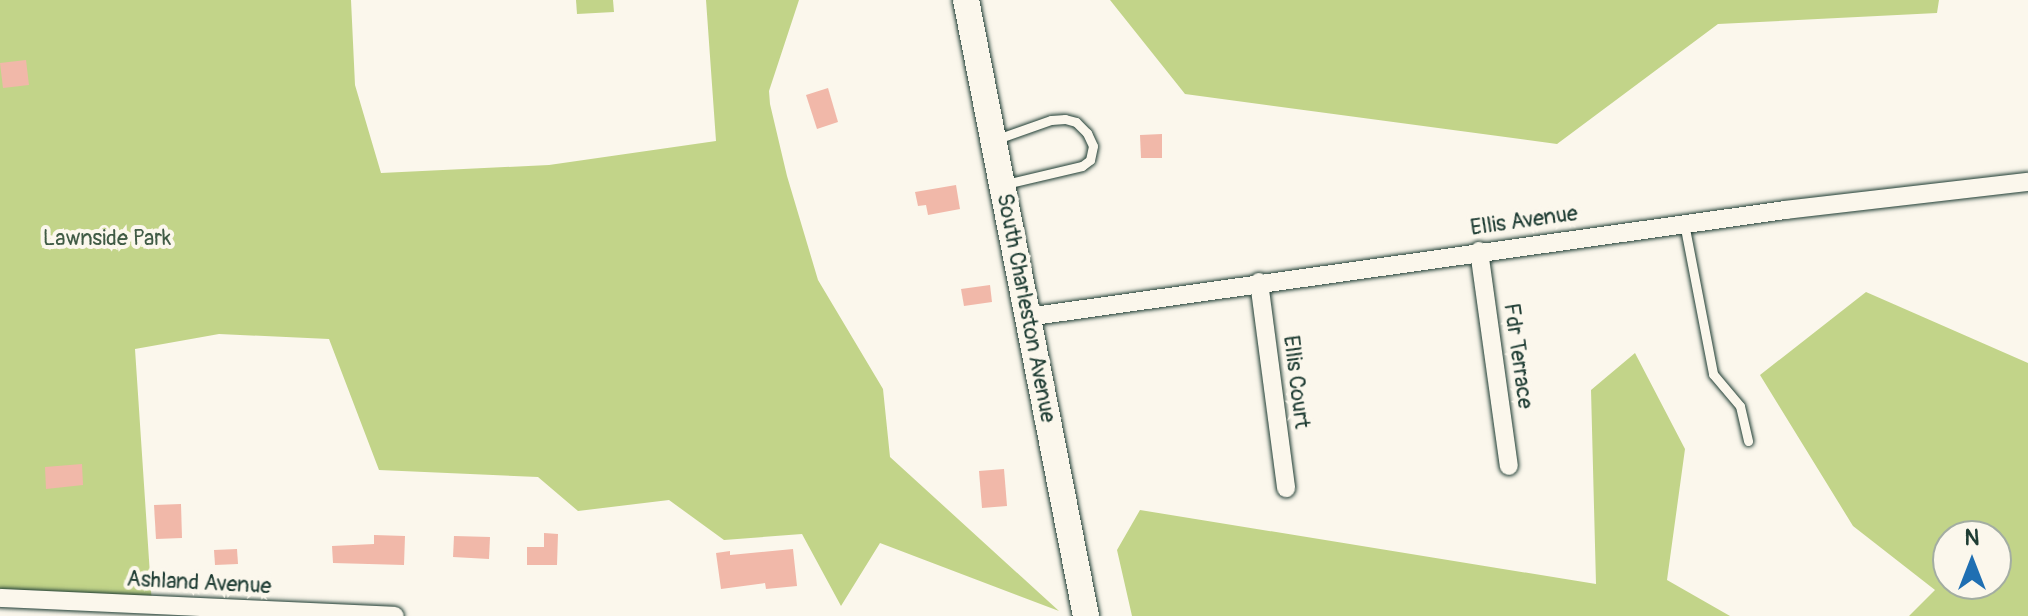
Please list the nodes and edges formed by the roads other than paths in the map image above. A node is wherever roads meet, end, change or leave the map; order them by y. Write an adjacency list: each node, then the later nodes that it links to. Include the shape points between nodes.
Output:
1 (966, 0): 2 (street, South Charleston Avenue)
2 (993, 140): 4 (street, South Charleston Avenue); 4 (lane, via 1065,119 1076,122 1093,146 1090,160 1082,166)
3 (2028, 182): 5 (street, Ellis Avenue)
4 (1002, 185): 8 (street, South Charleston Avenue)
5 (1684, 223): 6 (street, Ellis Avenue); 9 (lane, via 1713,374 1740,406)
6 (1479, 251): 7 (street, Ellis Avenue); 10 (street, Fdr Terrace)
7 (1259, 282): 8 (street, Ellis Avenue); 11 (street, Ellis Court)
8 (1027, 317): 16 (street, South Charleston Avenue)
9 (1748, 441)
10 (1509, 466)
11 (1286, 488)
12 (0, 598): 13 (street, Ashland Avenue)
13 (337, 615): 14 (street, Ashland Avenue)
14 (379, 616): 15 (street, Ashland Avenue)
15 (395, 616)
16 (1086, 616)

